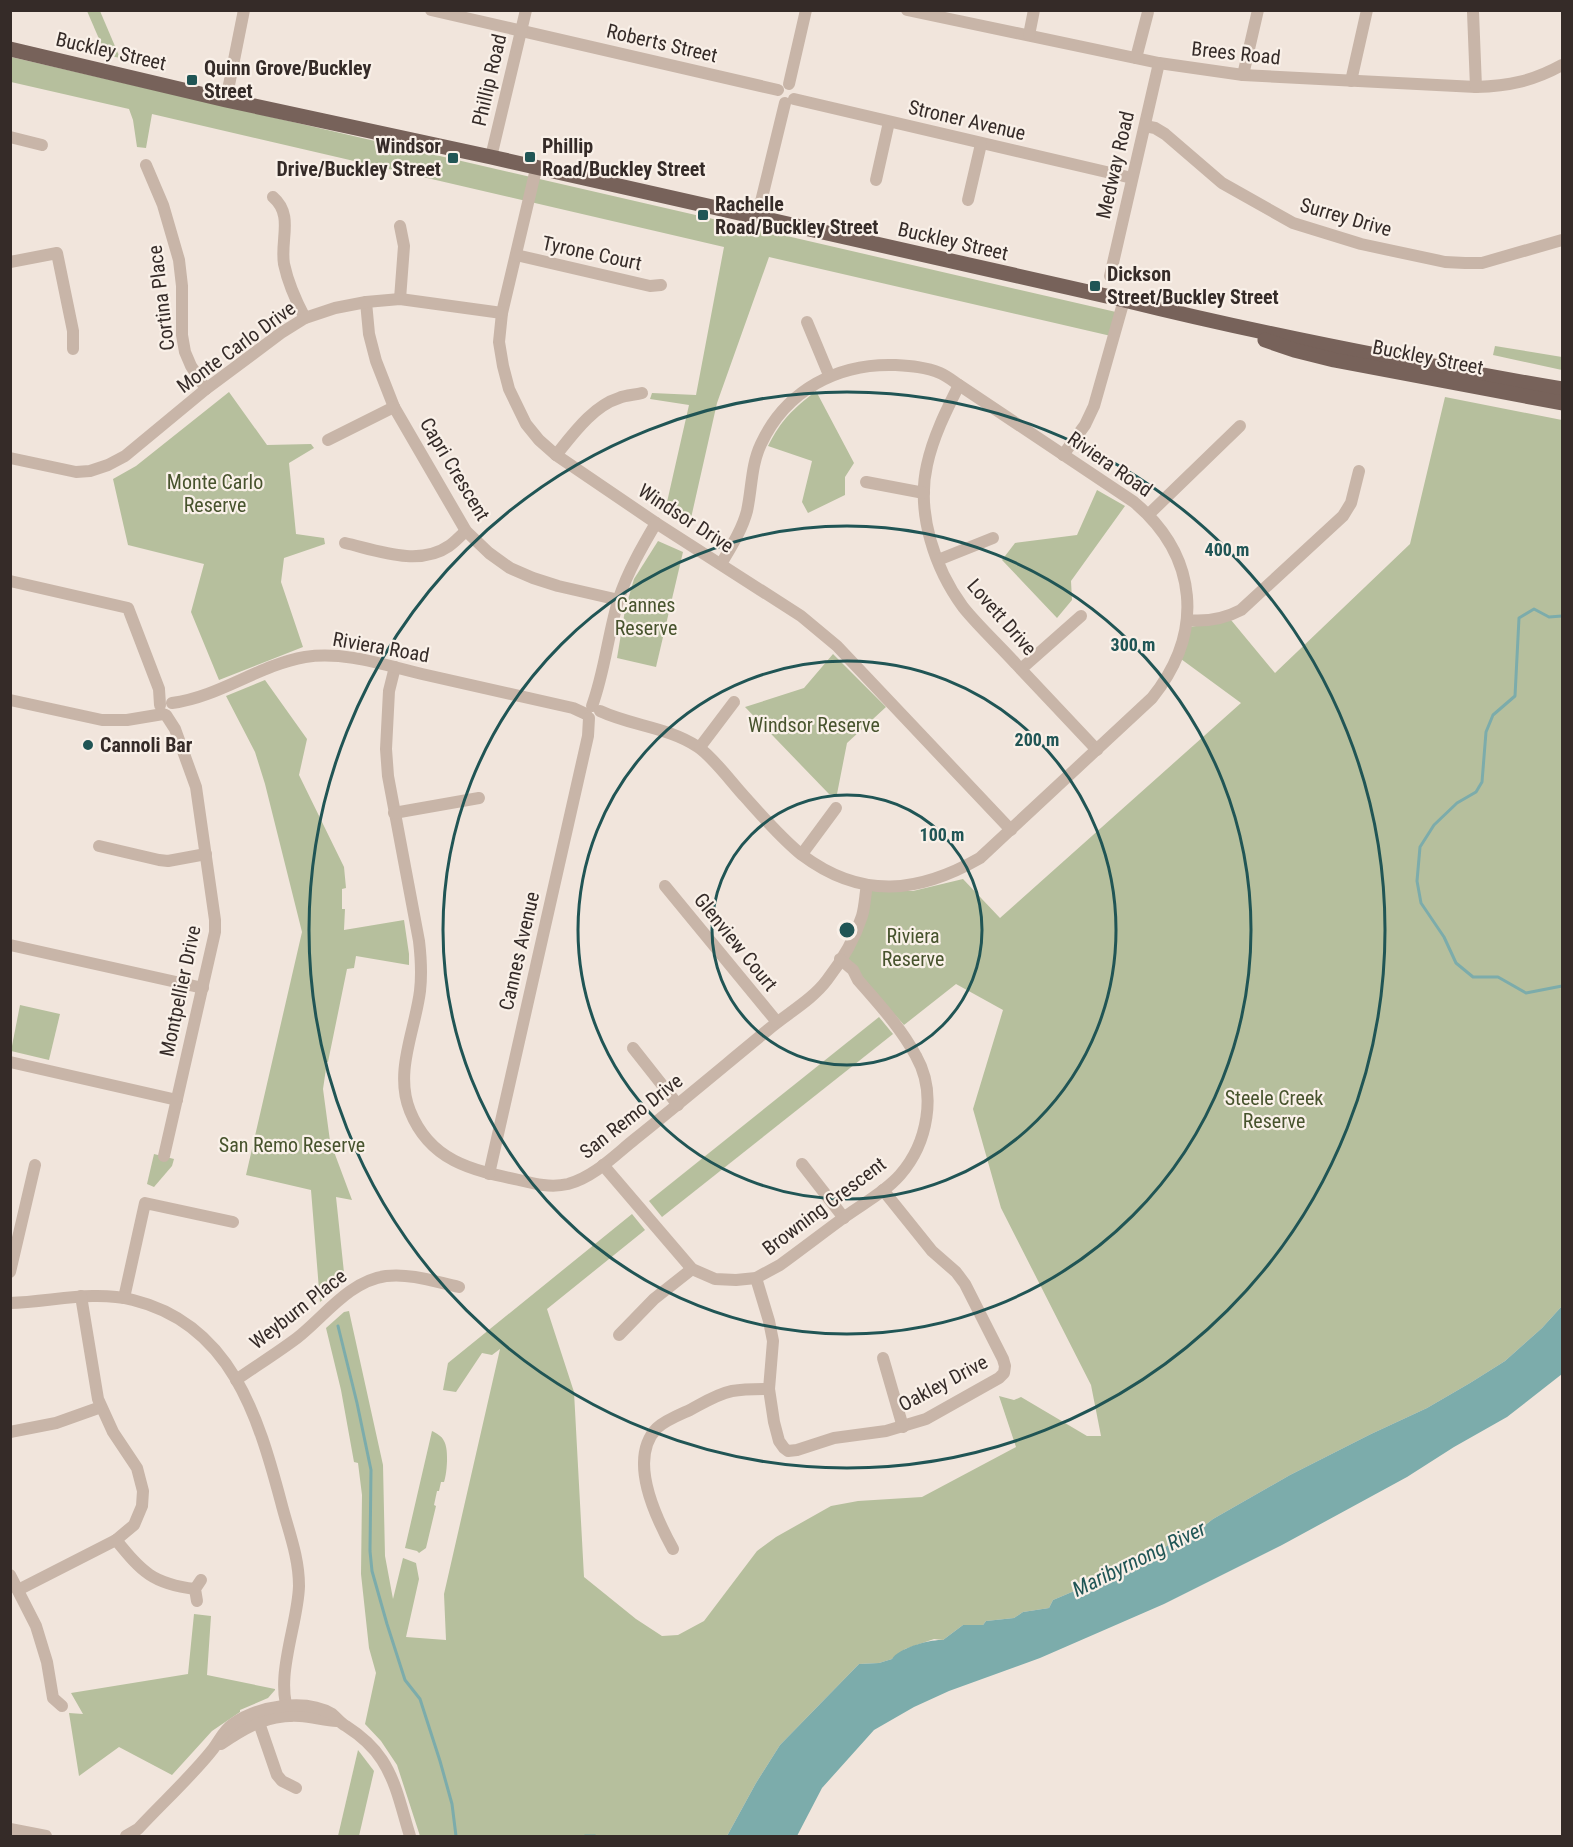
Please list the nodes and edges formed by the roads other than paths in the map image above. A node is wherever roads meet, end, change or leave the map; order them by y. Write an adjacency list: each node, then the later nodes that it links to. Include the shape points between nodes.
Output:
1 (244, 10): 22 (street)
2 (431, 10): 12 (street, Roberts Street)
3 (526, 10): 12 (street, Phillip Road)
4 (806, 10): 20 (street)
5 (907, 10): 9 (street, Brees Road)
6 (1034, 10): 13 (street)
7 (1258, 10): 18 (street)
8 (1367, 10): 19 (street)
9 (921, 12): 13 (street, Brees Road)
10 (1148, 12): 15 (street)
11 (1473, 12): 21 (street)
12 (521, 31): 20 (street, Roberts Street); 29 (street, Phillip Road)
13 (1029, 35): 15 (street, Brees Road)
14 (10, 48): 22 (main road, Buckley Street)
15 (1136, 58): 16 (street, Brees Road)
16 (1159, 63): 18 (street, Brees Road); 25 (street, Medway Road)
17 (1563, 65): 21 (street, Brees Road, via 1505,86)
18 (1243, 75): 19 (street, Brees Road)
19 (1351, 81): 21 (street, Brees Road)
20 (783, 87): 23 (street, via 795,90)
21 (1476, 87)
22 (226, 100): 29 (main road, Buckley Street)
23 (790, 101): 24 (street, Stroner Avenue); 36 (street)
24 (889, 122): 27 (street, Stroner Avenue); 33 (street)
25 (1144, 126): 32 (street, Medway Road); 38 (street, Surrey Drive, via 1165,134 1222,183 1293,223 1361,244 1445,262 1482,263)
26 (10, 136): 28 (street)
27 (981, 144): 32 (street, Stroner Avenue); 35 (street)
28 (42, 145)
29 (491, 158): 31 (main road, Buckley Street)
30 (146, 165): 53 (street, Cortina Place, via 164,205 179,260 185,352)
31 (536, 169): 36 (main road, Buckley Street); 39 (street, Windsor Drive)
32 (1132, 178): 41 (street, Medway Road)
33 (876, 180)
34 (273, 197): 47 (street, via 285,213 284,261)
35 (968, 200)
36 (757, 218): 44 (main road, Buckley Street)
37 (400, 226): 43 (street, via 404,246)
38 (1563, 240)
39 (516, 255): 42 (street, Tyrone Court, via 650,286); 46 (street, Windsor Drive)
40 (10, 262): 50 (street, via 57,253 74,331)
41 (1110, 276)
42 (661, 285)
43 (399, 299): 45 (street, Monte Carlo Drive); 46 (street, Monte Carlo Drive)
44 (1124, 300): 49 (main road, Buckley Street); 61 (street, via 1094,406)
45 (366, 302): 47 (street, Monte Carlo Drive); 57 (street, Capri Crescent, via 376,361)
46 (502, 313): 60 (street, Windsor Drive, via 499,342 509,389 526,424)
47 (304, 318): 53 (street, Monte Carlo Drive)
48 (807, 322): 51 (street)
49 (1220, 324): 54 (main road, Buckley Street); 56 (main road, Buckley Street, via 1334,360)
50 (73, 349)
51 (830, 375): 52 (street, Riviera Road, via 856,367 912,366 939,373); 72 (street, Riviera Road, via 790,402 762,442 740,532)
52 (959, 385): 61 (street, Riviera Road); 65 (street, Lovett Drive, via 934,440)
53 (206, 389): 62 (street, Monte Carlo Drive, via 125,456 108,465 76,472)
54 (1563, 389)
55 (642, 393): 60 (street, via 618,398 601,408)
56 (1563, 403)
57 (394, 407): 59 (street); 68 (street, Capri Crescent)
58 (1240, 426): 66 (street)
59 (328, 441)
60 (556, 455): 67 (street, Windsor Drive)
61 (1064, 455): 66 (street, Riviera Road)
62 (10, 458)
63 (1359, 471): 76 (street, via 1351,503 1343,516 1241,610 1206,621)
64 (866, 482): 65 (street)
65 (924, 493): 71 (street, Lovett Drive)
66 (1149, 514): 76 (street, Riviera Road, via 1163,531 1180,565)
67 (656, 523): 72 (street, Windsor Drive); 74 (street, Cannes Avenue, via 629,572)
68 (466, 531): 70 (street, via 447,548 413,557); 74 (street, Capri Crescent, via 489,553 518,572)
69 (993, 538): 71 (street)
70 (345, 543)
71 (938, 560): 78 (street, Lovett Drive, via 964,608)
72 (721, 564): 88 (street, Windsor Drive, via 801,616 837,646)
73 (10, 581): 81 (street, Montpellier Drive, via 128,608)
74 (619, 600): 82 (street, Cannes Avenue)
75 (1081, 616): 78 (street)
76 (1187, 620): 84 (street, Riviera Road, via 1179,653 1163,683)
77 (392, 667): 81 (street, Riviera Road, via 337,656 305,657); 82 (street, Riviera Road); 87 (street, San Remo Drive, via 387,679 386,750)
78 (1021, 669): 84 (street, Lovett Drive)
79 (10, 700): 81 (street, Riviera Road, via 102,720 128,720)
80 (734, 702): 83 (street)
81 (167, 709): 90 (street, Montpellier Drive, via 196,787)
82 (594, 713): 83 (street, Riviera Road, via 664,730); 106 (street, Cannes Avenue)
83 (699, 747): 91 (street, Riviera Road)
84 (1097, 750): 88 (street, Riviera Road)
85 (479, 798): 87 (street)
86 (837, 808): 91 (street)
87 (394, 813): 106 (street, San Remo Drive, via 422,964 404,1067 410,1111 435,1149 452,1161)
88 (1011, 830): 92 (street, Riviera Road, via 981,858 932,881 906,887)
89 (99, 846): 90 (street, via 168,861)
90 (206, 854): 96 (street, Montpellier Drive, via 215,932)
91 (802, 854): 92 (street, Riviera Road, via 824,870)
92 (867, 885): 95 (street, San Remo Drive, via 862,916)
93 (665, 886): 97 (street, Glenview Court)
94 (10, 945): 96 (street)
95 (838, 962): 97 (street, San Remo Drive, via 827,981); 107 (street, Browning Crescent, via 853,970 904,1036 918,1058 925,1080 925,1128 915,1153 900,1175)
96 (203, 988): 100 (street, Montpellier Drive)
97 (777, 1022): 101 (street, San Remo Drive)
98 (633, 1048): 101 (street)
99 (10, 1062): 100 (street)
100 (177, 1100): 102 (street, Montpellier Drive)
101 (678, 1105): 105 (street, San Remo Drive)
102 (164, 1156)
103 (802, 1164): 108 (street)
104 (35, 1165): 111 (street)
105 (603, 1165): 106 (street, San Remo Drive, via 568,1184 548,1186); 110 (street, Browning Crescent)
106 (489, 1174)
107 (883, 1190): 108 (street, Browning Crescent); 122 (street, Oakley Drive, via 932,1251 965,1284 1005,1366 1004,1373 982,1388 926,1419)
108 (844, 1218): 112 (street, Browning Crescent)
109 (233, 1222): 115 (street, via 145,1203)
110 (692, 1269): 112 (street, Browning Crescent, via 715,1279); 117 (street, via 654,1299)
111 (10, 1272)
112 (756, 1278): 120 (street, Oakley Drive, via 773,1341)
113 (459, 1287): 119 (street, Weyburn Place, via 404,1276 367,1282)
114 (81, 1296): 115 (street); 116 (street); 121 (street)
115 (124, 1298): 119 (street, via 164,1311 194,1330 221,1356)
116 (11, 1303)
117 (619, 1335)
118 (883, 1358): 122 (street)
119 (236, 1380): 130 (street, via 257,1420 297,1557 298,1594 284,1685)
120 (769, 1389): 122 (street, Oakley Drive, via 779,1441 788,1451 834,1438); 125 (street, via 732,1391 657,1428 645,1454 645,1474 650,1502)
121 (100, 1407): 123 (street, via 56,1423); 124 (street, via 134,1462 143,1491 137,1520)
122 (903, 1427)
123 (10, 1432)
124 (116, 1540): 127 (street); 128 (street, via 136,1565 154,1578)
125 (673, 1549)
126 (10, 1575): 127 (street)
127 (18, 1590): 129 (street, via 40,1638)
128 (198, 1590)
129 (52, 1702)
130 (289, 1709): 131 (street); 139 (street, via 339,1722 364,1739 393,1780)
131 (257, 1718): 132 (street); 136 (street, via 214,1748)
132 (282, 1781): 133 (street); 134 (street)
133 (296, 1788)
134 (277, 1794)
135 (10, 1829): 137 (street)
136 (140, 1833): 138 (street)
137 (46, 1836)
138 (126, 1836)
139 (410, 1836)

